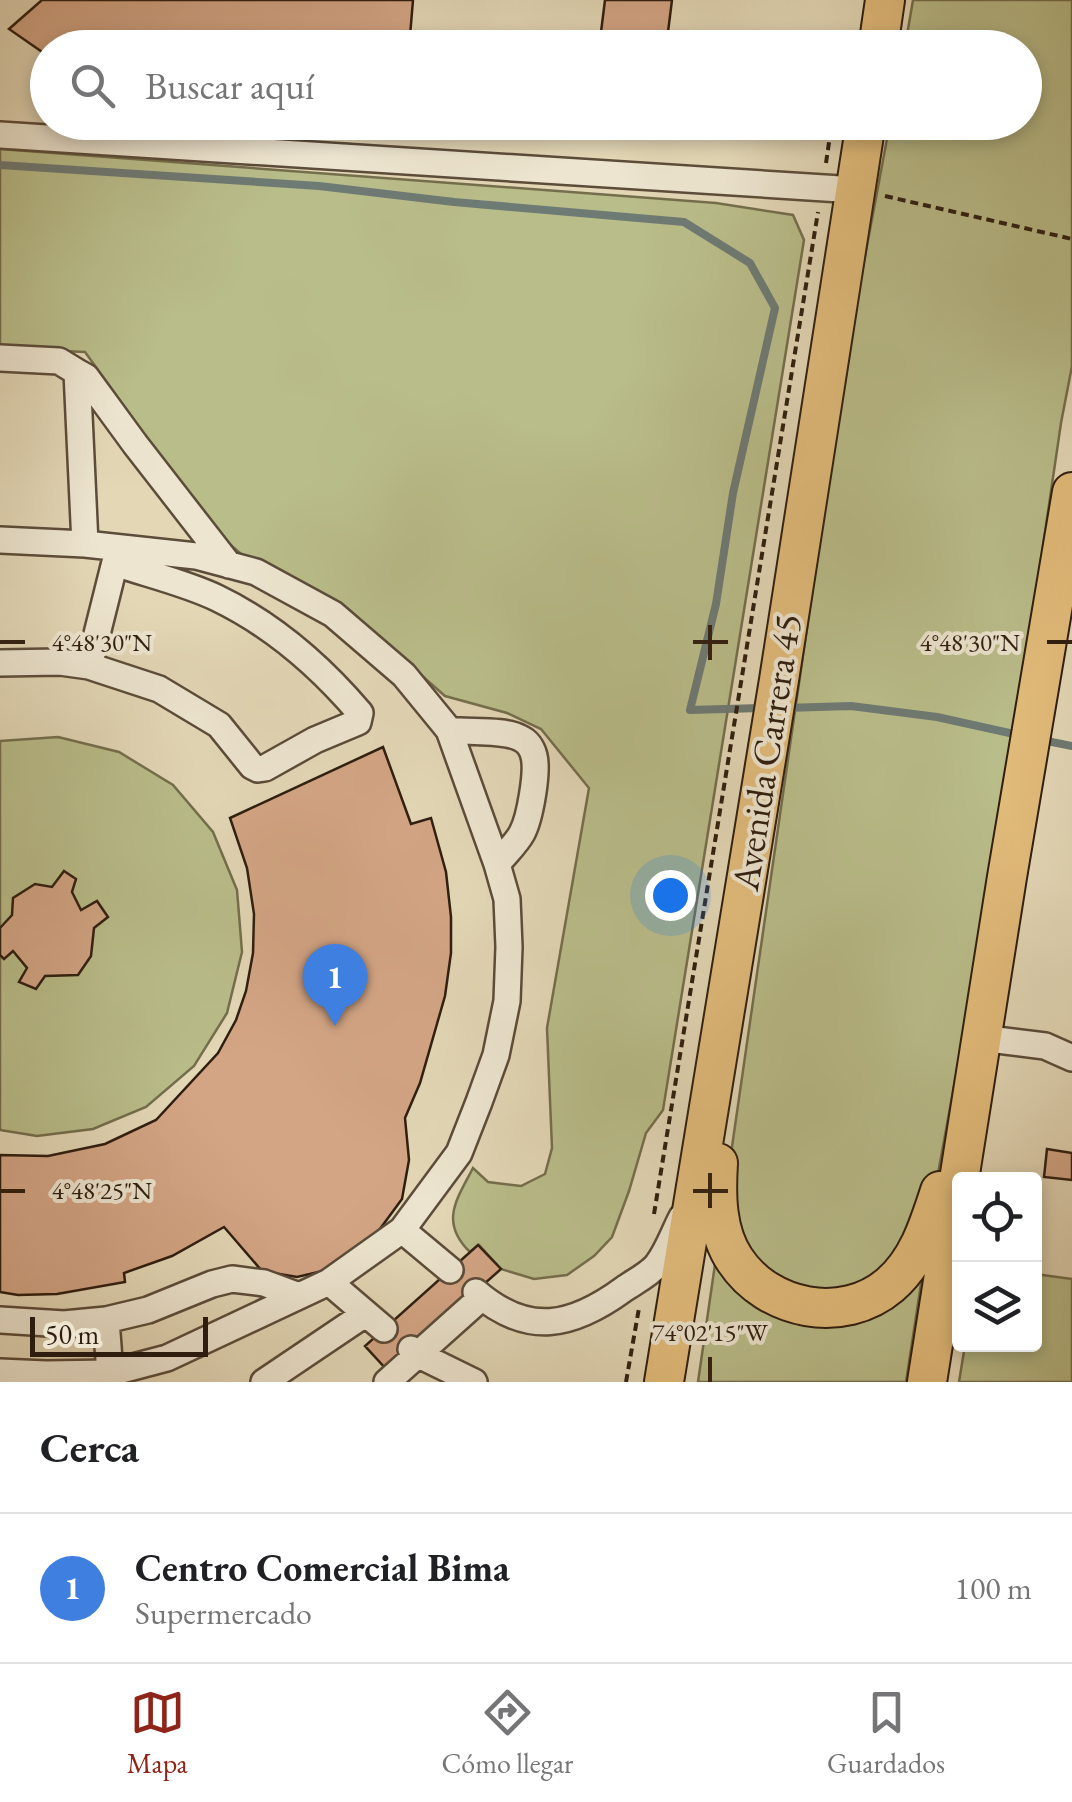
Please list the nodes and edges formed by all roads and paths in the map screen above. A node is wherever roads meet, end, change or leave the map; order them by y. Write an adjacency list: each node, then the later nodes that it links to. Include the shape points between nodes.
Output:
1 (885, 0): 2 (highway)
2 (881, 30)
3 (0, 134): 4 (street)
4 (30, 136)
5 (92, 140): 8 (street)
6 (834, 140): 8 (path)
7 (859, 140): 8 (highway, Avenida Carrera 45)
8 (839, 188): 9 (path); 21 (highway, Avenida Carrera 45); 25 (path)
9 (1072, 239)
10 (0, 358): 11 (street, via 59,361)
11 (77, 372): 14 (street); 16 (street)
12 (1072, 492): 22 (highway)
13 (0, 540): 14 (street)
14 (86, 544): 15 (street)
15 (116, 555): 16 (street, via 196,556); 18 (street); 18 (street, via 216,598 286,639 334,682 360,718 258,769 218,724 159,689)
16 (229, 565): 19 (street, via 256,572 332,614 404,675)
17 (0, 663): 18 (street)
18 (89, 666)
19 (450, 730): 20 (street); 20 (street, via 504,733 532,751 522,833)
20 (497, 864): 26 (street, via 509,947 496,1055 459,1152)
21 (730, 976): 22 (highway, via 718,1212 734,1259 760,1286 791,1303 844,1307 868,1299 904,1271 940,1194); 24 (highway, Avenida Carrera 45)
22 (982, 1038): 23 (street, via 1045,1046); 41 (highway)
23 (1072, 1058)
24 (694, 1195): 28 (street, via 656,1266); 40 (highway, Avenida Carrera 45)
25 (654, 1217)
26 (402, 1230): 27 (street); 29 (street)
27 (450, 1270)
28 (644, 1275): 33 (street, via 605,1303 562,1320 528,1322 479,1294); 39 (path)
29 (329, 1282): 30 (street); 36 (street, via 374,1321)
30 (298, 1296): 32 (street, via 232,1279); 35 (street, via 168,1358)
31 (0, 1320): 32 (street)
32 (106, 1320): 35 (street)
33 (415, 1352): 37 (street); 38 (street)
34 (0, 1372): 35 (street)
35 (110, 1373)
36 (264, 1382)
37 (387, 1382)
38 (474, 1382)
39 (626, 1382)
40 (664, 1382)
41 (927, 1382)

